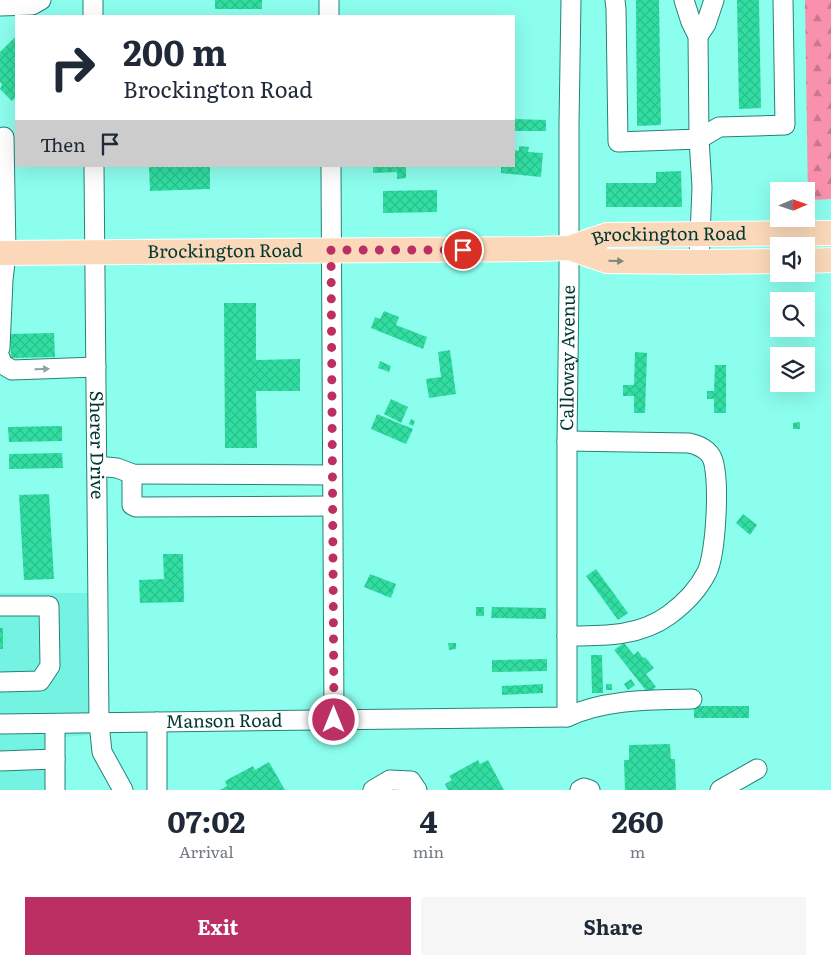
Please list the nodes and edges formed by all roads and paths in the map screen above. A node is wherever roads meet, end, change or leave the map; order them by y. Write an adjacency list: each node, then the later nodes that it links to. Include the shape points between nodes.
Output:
1 (41, 0): 9 (street, via 32,5)
2 (93, 0): 10 (street)
3 (329, 0): 11 (street)
4 (571, 0): 19 (street, Calloway Avenue)
5 (615, 0): 14 (street, via 618,142)
6 (684, 0): 12 (street)
7 (714, 0): 12 (street)
8 (783, 0): 14 (street, via 785,125 719,127)
9 (0, 6)
10 (93, 15)
11 (330, 15)
12 (698, 36): 14 (street)
13 (7, 136): 22 (street)
14 (699, 139): 18 (street)
15 (94, 167): 21 (street, Sherer Drive)
16 (330, 167): 20 (street)
17 (831, 233): 18 (main road, Brockington Road)
18 (700, 234): 19 (main road, Brockington Road, via 607,235); 26 (street)
19 (569, 248): 20 (main road, Brockington Road); 26 (main road, Brockington Road, one-way to 26, via 606,261); 30 (street, Calloway Avenue)
20 (331, 250): 21 (main road, Brockington Road); 33 (street)
21 (95, 252): 22 (main road, Brockington Road); 29 (street, Sherer Drive)
22 (3, 253): 27 (street)
23 (831, 260): 25 (main road)
24 (770, 261): 26 (main road, Brockington Road)
25 (815, 261)
26 (699, 262)
27 (0, 348)
28 (0, 357): 29 (street, one-way to 29, via 2,364 12,370)
29 (96, 367): 31 (street, Sherer Drive)
30 (567, 441): 36 (street, Calloway Avenue); 36 (street, via 689,443 707,451 716,469 712,558 701,583 686,601 668,616 633,632 610,636)
31 (97, 466): 32 (street, via 117,468); 42 (street, Sherer Drive)
32 (132, 474): 33 (street); 34 (street, via 132,505 136,507)
33 (332, 475): 34 (street)
34 (332, 506): 40 (street)
35 (0, 606): 37 (street, via 50,606 50,666 40,681)
36 (567, 636): 39 (street, Calloway Avenue)
37 (0, 682)
38 (692, 699): 39 (street, Manson Road, via 611,704 578,711)
39 (567, 717): 40 (street, Manson Road)
40 (334, 720): 41 (street, Manson Road)
41 (157, 722): 42 (street, Manson Road); 48 (street)
42 (99, 723): 44 (street, Manson Road); 50 (street, Sherer Drive, via 102,752)
43 (0, 724): 44 (street, Manson Road)
44 (55, 724): 45 (street)
45 (55, 759): 46 (street); 49 (street)
46 (0, 760)
47 (757, 769): 55 (street)
48 (152, 789)
49 (55, 790)
50 (123, 790)
51 (373, 790): 52 (street, via 390,780 411,781)
52 (416, 790)
53 (580, 790): 54 (street)
54 (590, 790)
55 (720, 790)

